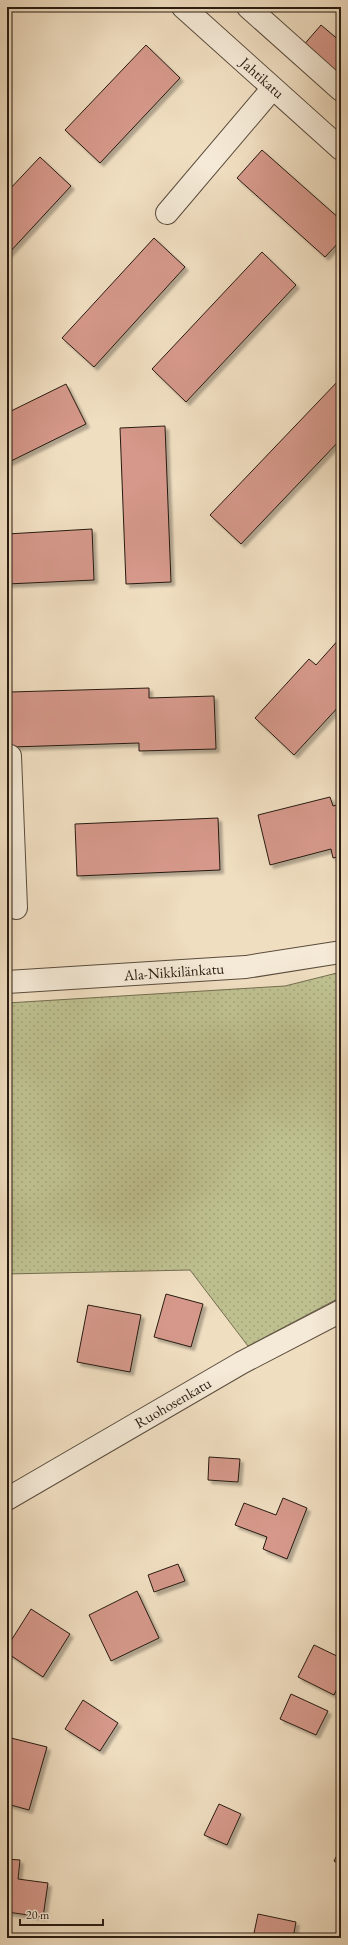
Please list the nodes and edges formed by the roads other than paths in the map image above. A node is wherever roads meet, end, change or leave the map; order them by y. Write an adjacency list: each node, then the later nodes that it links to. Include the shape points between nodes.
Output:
1 (183, 7): 3 (street, Jahtikatu)
2 (248, 7): 4 (street)
3 (273, 88): 5 (street, Jahtikatu); 6 (street)
4 (341, 90)
5 (341, 149)
6 (167, 213)
7 (10, 756): 8 (street)
8 (11, 878): 9 (street)
9 (16, 908)
10 (341, 952): 11 (street, Ala-Nikkilänkatu, via 246,967)
11 (7, 982)
12 (341, 1311): 13 (street, Ruohosenkatu, via 241,1363)
13 (7, 1499)

